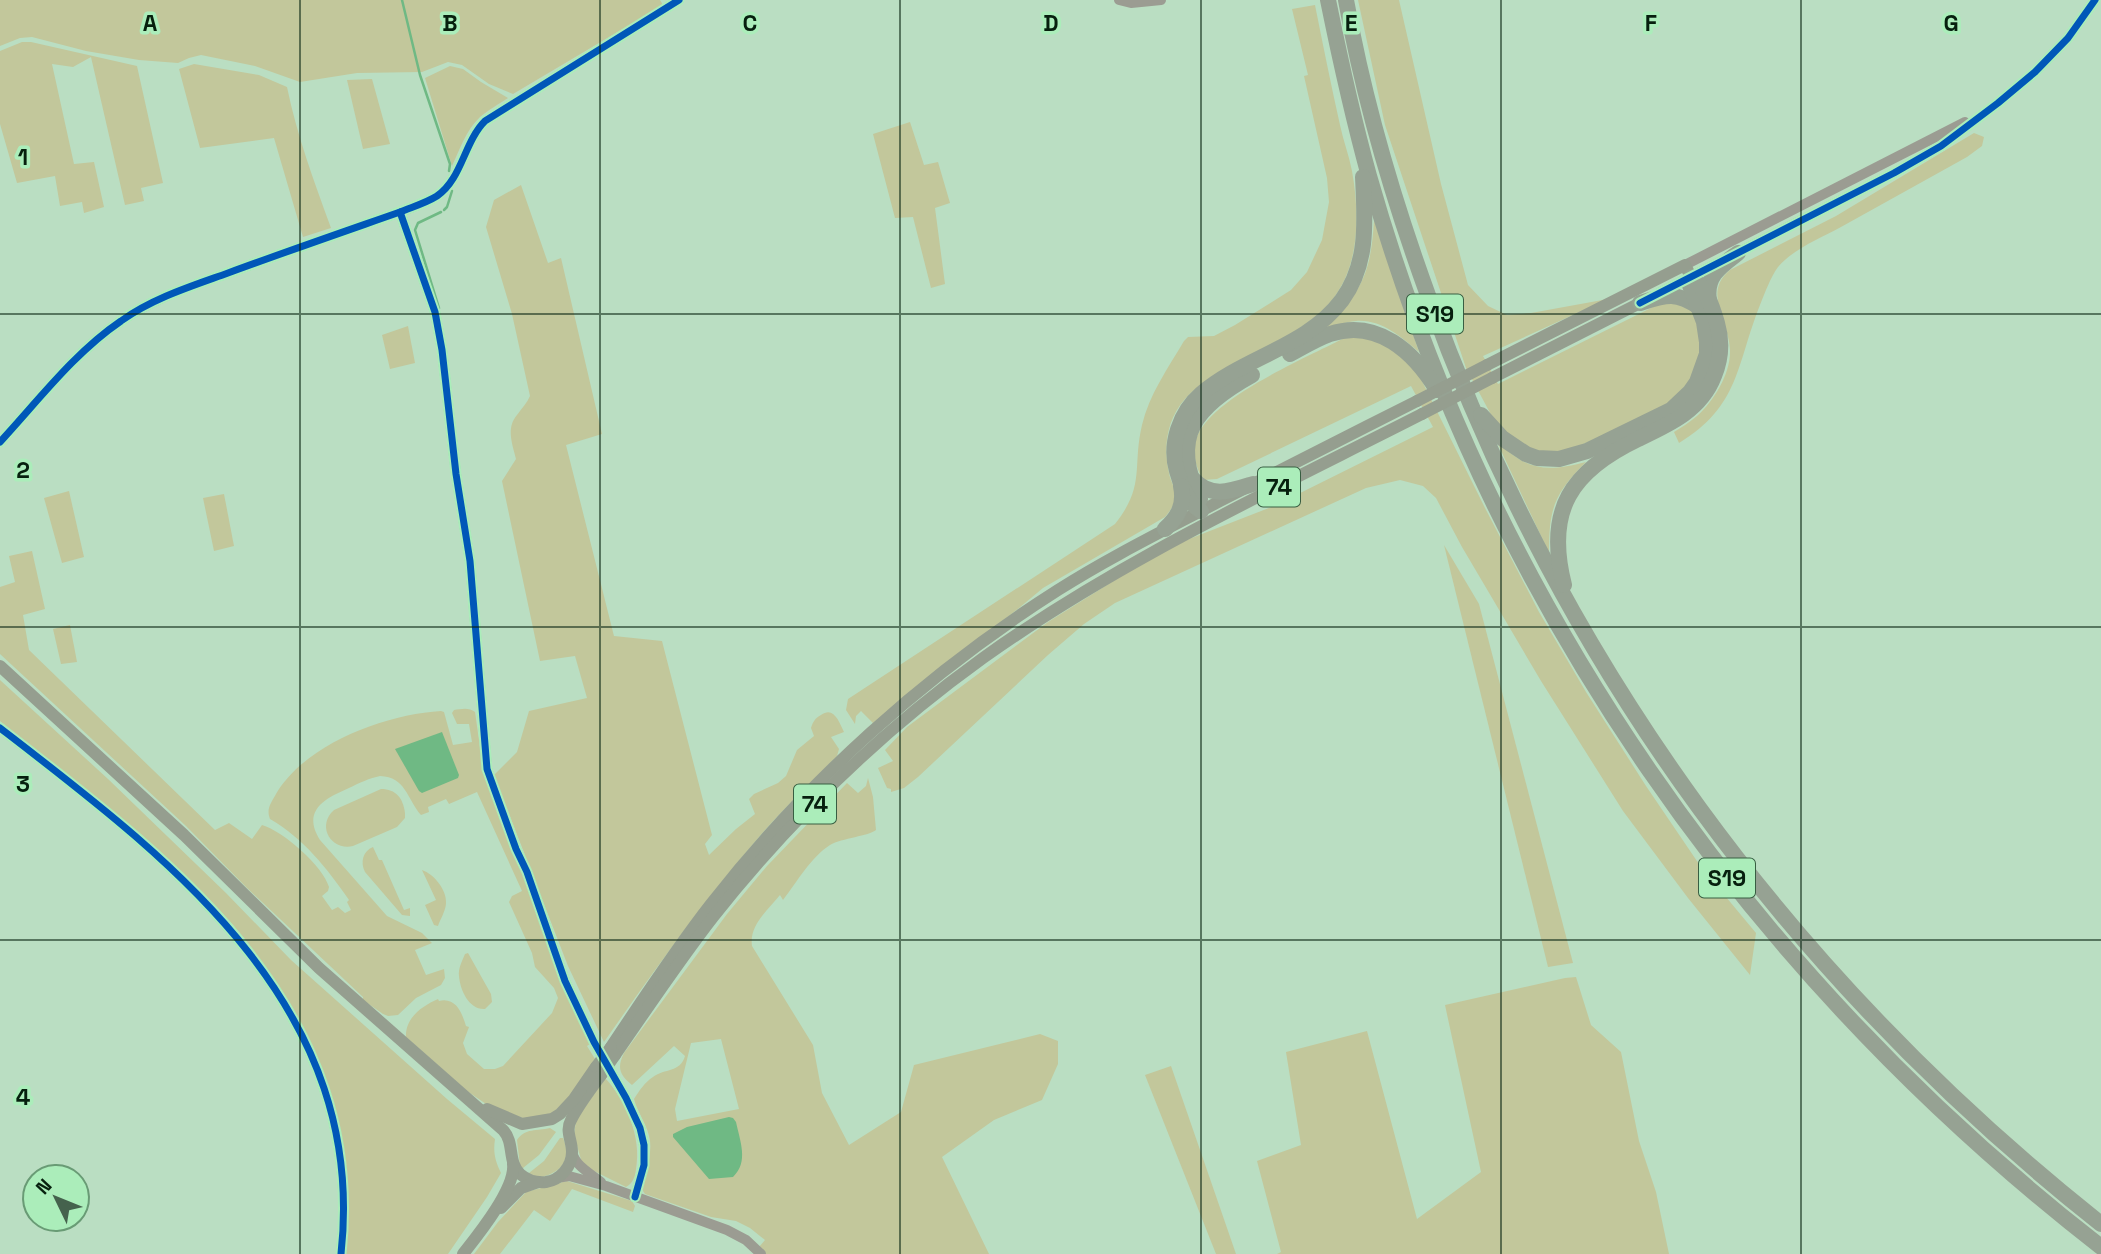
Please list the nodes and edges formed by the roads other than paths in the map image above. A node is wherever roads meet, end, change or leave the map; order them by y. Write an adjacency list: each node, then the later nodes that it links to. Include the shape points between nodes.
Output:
1 (679, 0): 9 (street, via 493,115 475,133 446,188)
2 (1119, 0): 3 (street)
3 (1161, 0)
4 (1328, 0): 8 (highway, S19)
5 (1346, 0): 14 (highway, S19, via 1396,199)
6 (2095, 0): 7 (street, via 2045,63)
7 (1980, 115): 10 (street, via 1913,163); 11 (street)
8 (1361, 145): 15 (highway, S19, via 1401,277); 17 (highway, via 1365,232 1360,260 1346,293 1309,331 1217,382 1194,401 1180,423 1174,447)
9 (400, 212): 16 (street, via 189,287 129,315 73,362); 34 (street, via 435,312 442,350 470,562 486,769 565,981 640,1128 644,1165)
10 (1738, 253): 11 (street); 13 (highway, via 1714,273)
11 (1688, 271): 12 (street); 13 (highway, via 1689,283); 18 (main road, 74, bridge, via 1486,366)
12 (1640, 303): 13 (highway, via 1671,295); 19 (main road, 74, bridge)
13 (1704, 304): 14 (highway, via 1707,354 1690,392 1671,410 1587,451 1559,459 1525,454 1492,429); 21 (highway, via 1717,325 1720,343 1716,369 1703,396 1683,416 1598,462 1576,483 1563,506 1558,551)
14 (1467, 396): 21 (highway, S19, via 1510,493)
15 (1460, 427): 17 (highway, via 1427,375 1404,349 1382,335 1345,331 1302,348 1203,408 1188,438); 37 (highway, S19, via 1557,623 1618,723 1709,855 1798,963 1889,1061 1992,1157)
16 (0, 442)
17 (1185, 477): 18 (highway, via 1223,493); 19 (highway, via 1202,503); 20 (highway, via 1182,505)
18 (1253, 484): 19 (main road, 74)
19 (1205, 517): 20 (main road, 74); 24 (main road, 74, via 982,659 885,737 811,807 748,876)
20 (1165, 529): 24 (main road, 74, via 1088,572 996,633 935,678 847,755 711,904 648,991)
21 (1571, 610): 36 (highway, S19, via 1700,808 1813,952 1939,1084)
22 (0, 666): 26 (main road, via 175,827 318,968)
23 (0, 728): 38 (street, via 191,886 234,933 279,995 309,1048 332,1116 343,1185)
24 (613, 1051): 25 (main road, 74, bridge)
25 (599, 1071): 27 (main road, 74, via 556,1117); 29 (main road, 74, via 570,1121)
26 (468, 1098): 27 (main road, via 515,1122); 28 (main road, via 506,1134)
27 (537, 1122): 28 (main road, 74, via 518,1132); 29 (main road, via 562,1129)
28 (511, 1146): 30 (main road)
29 (571, 1146): 31 (main road, 74, via 568,1167); 33 (street, via 580,1166)
30 (513, 1163): 32 (main road, via 523,1176); 35 (main road, via 510,1183)
31 (556, 1178): 32 (main road); 33 (street)
32 (538, 1182): 35 (main road, via 522,1188)
33 (606, 1186): 34 (street)
34 (635, 1197): 40 (street, via 735,1233)
35 (491, 1218): 39 (main road)
36 (2101, 1224)
37 (2101, 1247)
38 (341, 1254)
39 (463, 1254)
40 (761, 1254)

